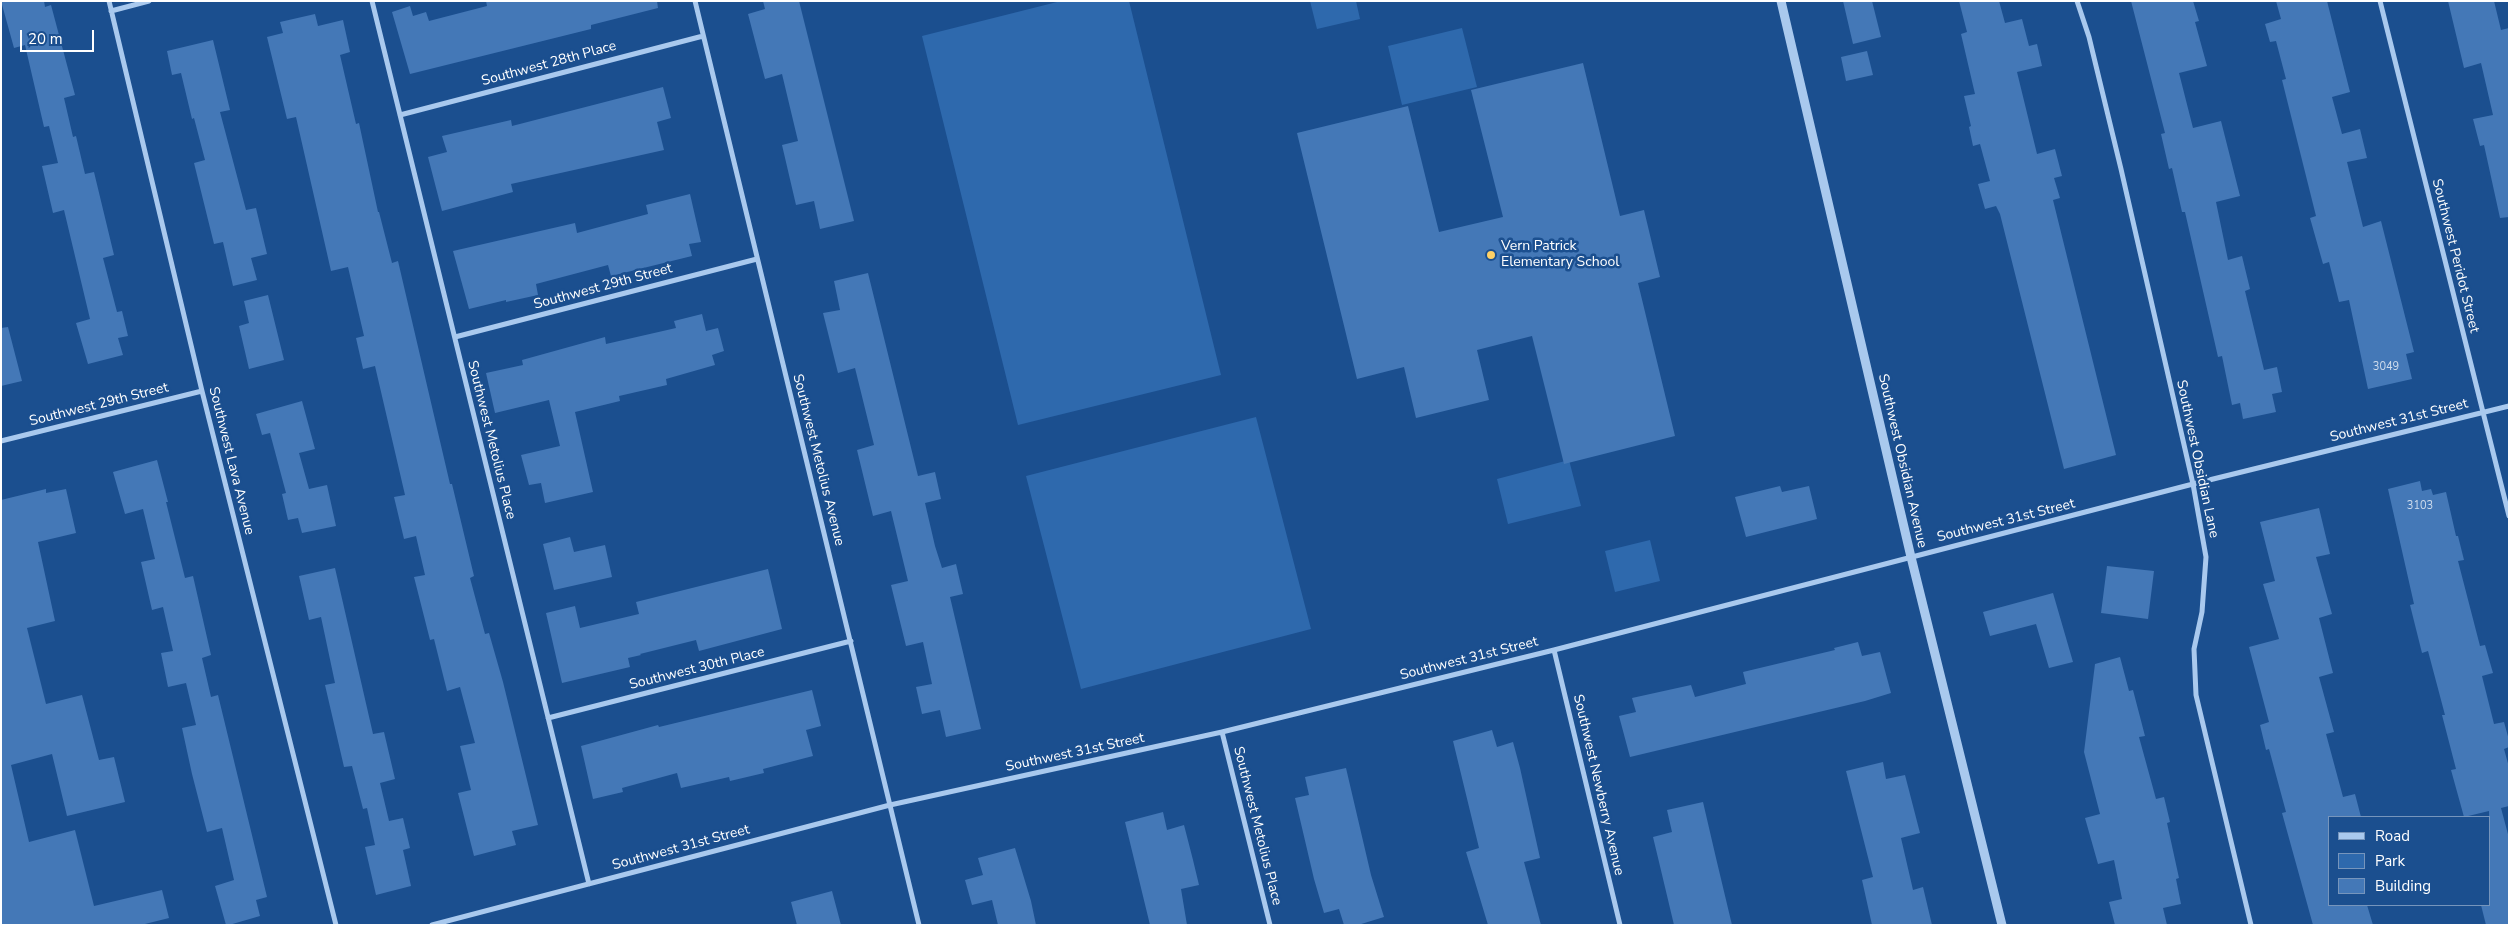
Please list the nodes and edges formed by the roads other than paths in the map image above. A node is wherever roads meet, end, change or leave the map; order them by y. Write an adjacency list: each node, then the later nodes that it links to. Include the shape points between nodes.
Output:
1 (109, 1): 8 (street, Southwest Lava Avenue)
2 (149, 1): 8 (street)
3 (372, 1): 10 (street, Southwest Metolius Place)
4 (695, 1): 9 (street, Southwest Metolius Avenue)
5 (1781, 1): 19 (street, Southwest Obsidian Avenue)
6 (2077, 1): 17 (street, Southwest Obsidian Lane, via 2121,169)
7 (2380, 1): 15 (street, Southwest Peridot Street)
8 (111, 11): 13 (street, Southwest Lava Avenue)
9 (703, 36): 10 (street, Southwest 28th Place); 11 (street, Southwest Metolius Avenue)
10 (400, 115): 12 (street, Southwest Metolius Place)
11 (757, 259): 12 (street, Southwest 29th Street); 20 (street, Southwest Metolius Avenue)
12 (454, 338): 22 (street, Southwest Metolius Place)
13 (202, 391): 16 (street, Southwest 29th Street); 26 (street, Southwest Lava Avenue)
14 (2509, 406): 15 (street, Southwest 31st Street)
15 (2482, 411): 17 (street, Southwest 31st Street); 18 (street, Southwest Peridot Street)
16 (1, 441)
17 (2193, 484): 19 (street, Southwest 31st Street); 32 (street, Southwest Obsidian Lane, via 2206,558 2202,612 2194,649 2196,695)
18 (2509, 516)
19 (1911, 557): 21 (street, Southwest 31st Street); 31 (street, Southwest Obsidian Avenue)
20 (851, 641): 22 (street, Southwest 30th Place); 24 (street, Southwest Metolius Avenue)
21 (1554, 650): 23 (street, Southwest 31st Street); 30 (street, Southwest Newberry Avenue)
22 (548, 718): 25 (street, Southwest Metolius Place)
23 (1222, 732): 24 (street, Southwest 31st Street); 29 (street, Southwest Metolius Place)
24 (890, 806): 25 (street, Southwest 31st Street); 28 (street, Southwest Metolius Avenue)
25 (589, 884): 27 (street, Southwest 31st Street)
26 (336, 925)
27 (432, 925)
28 (919, 925)
29 (1270, 925)
30 (1620, 925)
31 (2002, 925)
32 (2251, 925)

